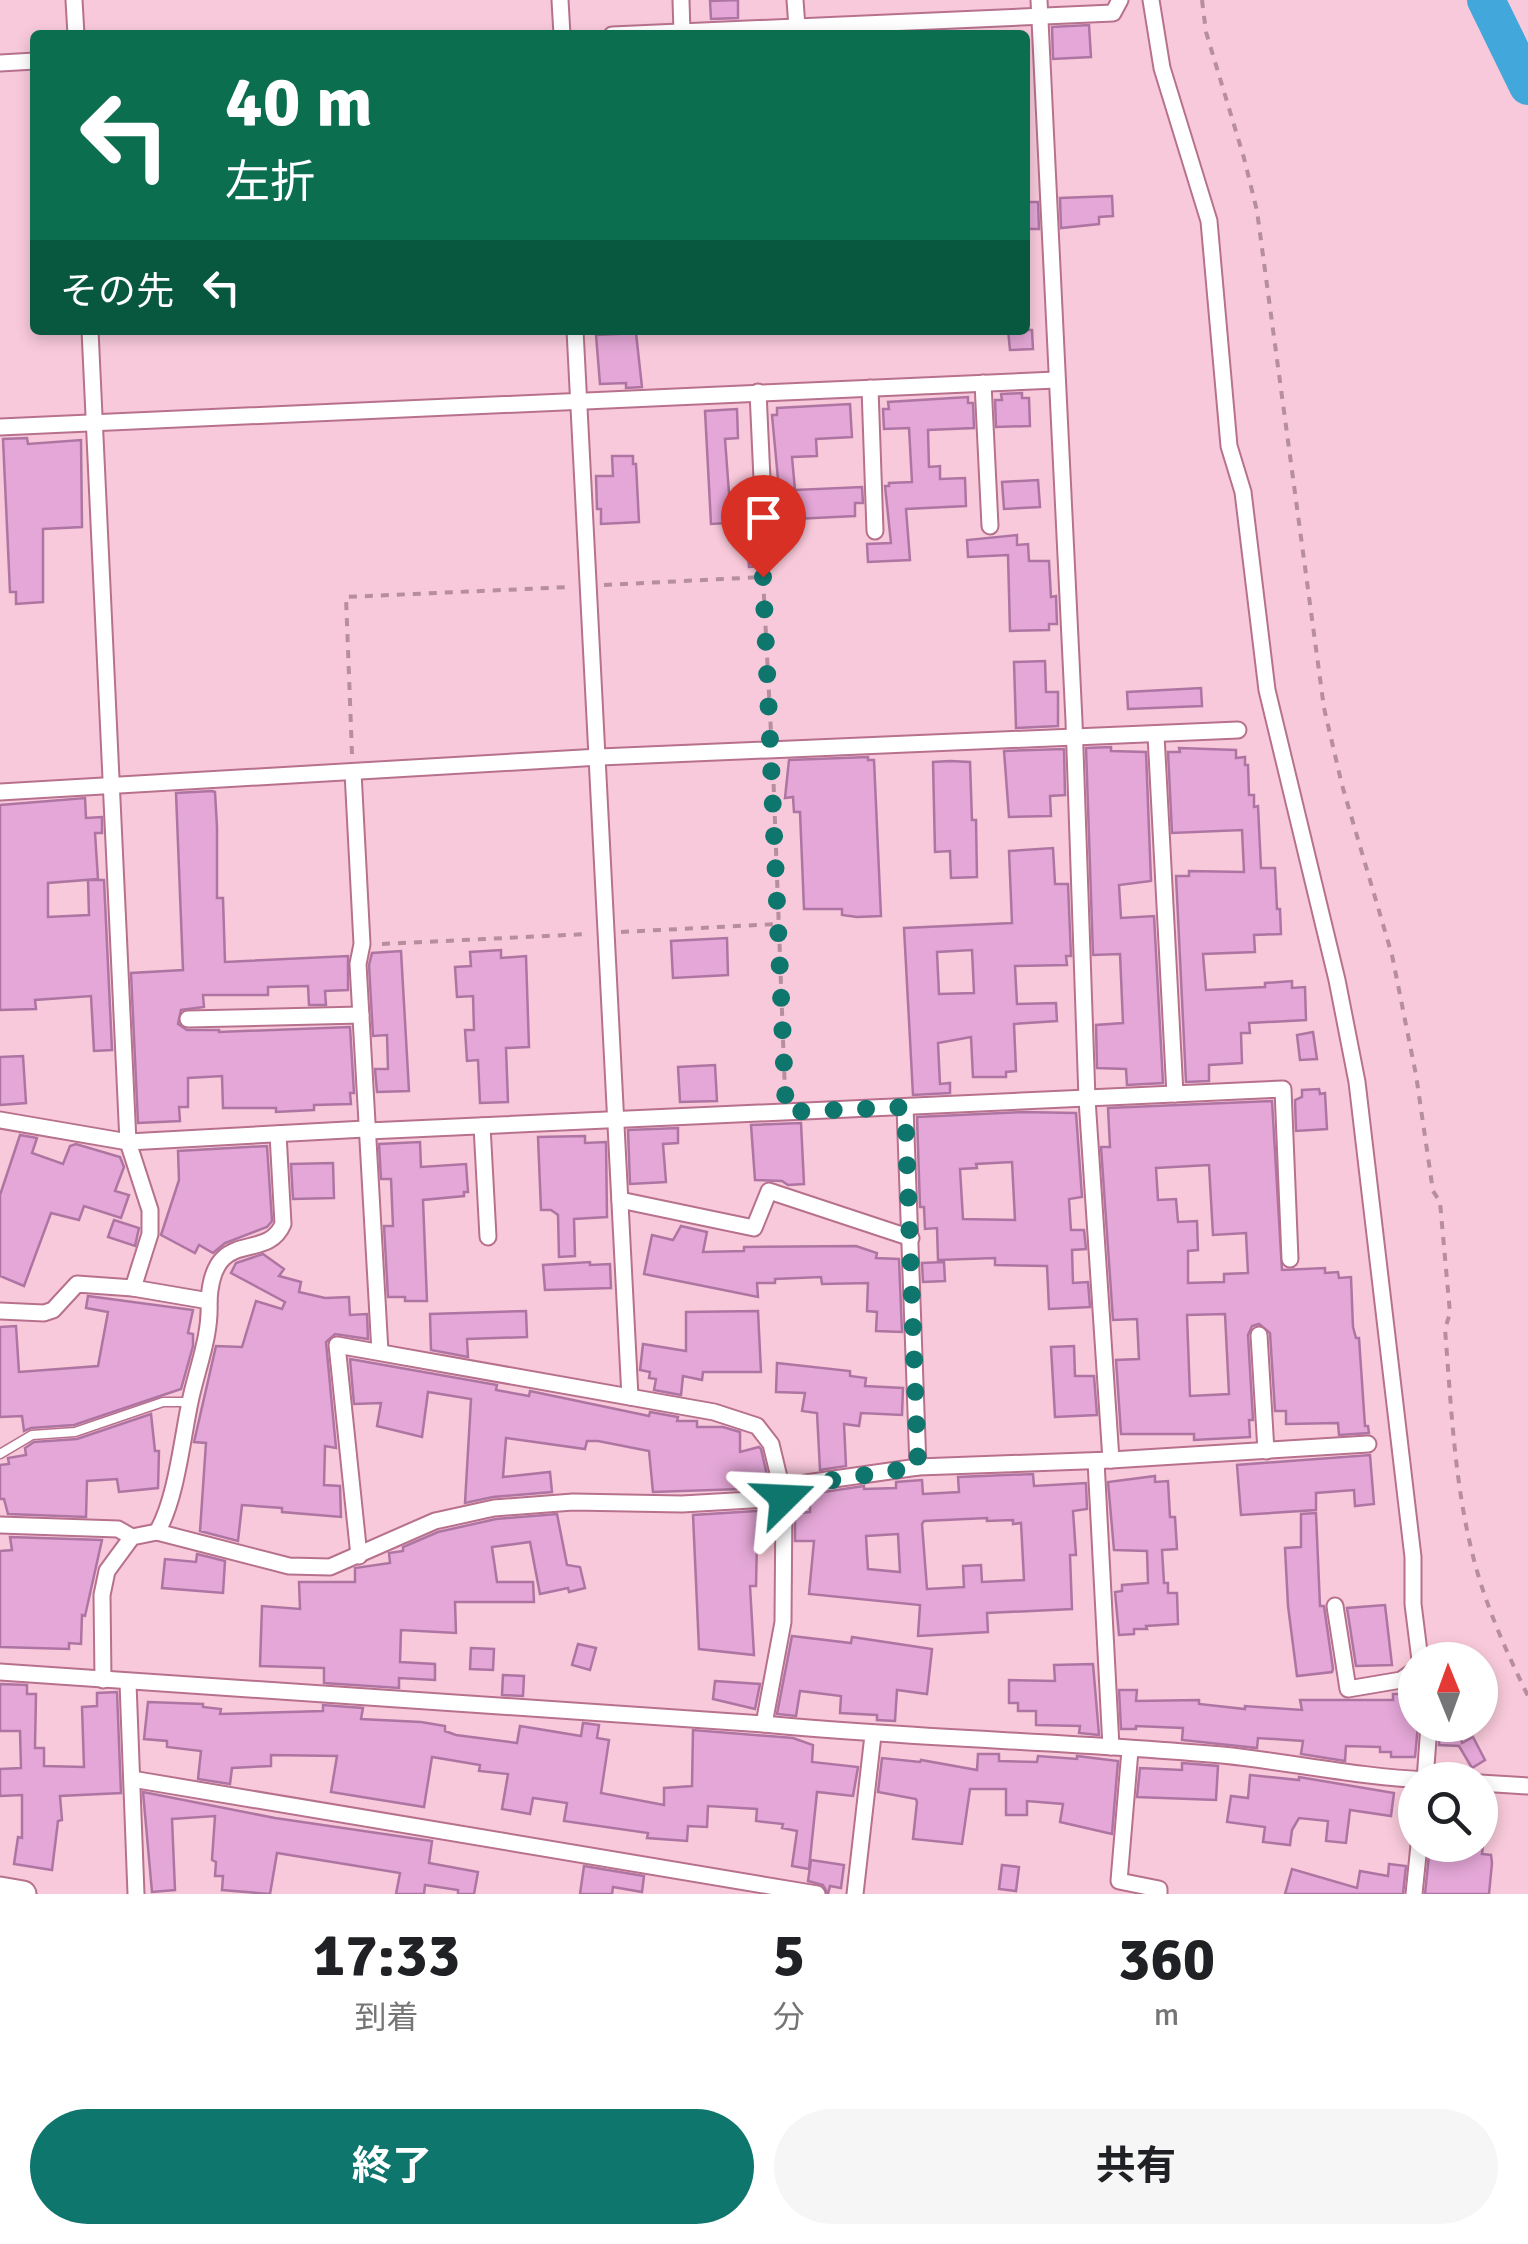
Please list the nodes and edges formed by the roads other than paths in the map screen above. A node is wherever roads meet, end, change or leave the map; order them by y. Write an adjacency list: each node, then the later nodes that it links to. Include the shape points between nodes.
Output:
1 (74, 0): 9 (street)
2 (560, 0): 10 (street)
3 (681, 0): 11 (street)
4 (796, 0): 8 (street)
5 (1120, 0): 7 (street, via 1113,13)
6 (1151, 0): 67 (street, via 1162,68 1209,221 1230,446 1267,690 1357,1082 1414,1557)
7 (1039, 8): 8 (street); 17 (street)
8 (796, 26): 12 (street)
9 (76, 30)
10 (562, 30)
11 (682, 30)
12 (720, 30)
13 (30, 61): 14 (street)
14 (0, 63)
15 (90, 335): 22 (street)
16 (575, 335): 21 (street)
17 (1056, 380): 18 (street); 29 (street)
18 (983, 383): 19 (street); 24 (street)
19 (870, 388): 20 (street); 25 (street)
20 (758, 392): 21 (street); 26 (street)
21 (578, 400): 22 (street); 30 (street)
22 (94, 423): 23 (street); 32 (street)
23 (0, 427)
24 (990, 526)
25 (875, 532)
26 (765, 544)
27 (1238, 730): 28 (street)
28 (1156, 735): 29 (street); 36 (street)
29 (1074, 738): 30 (street); 37 (street)
30 (600, 757): 31 (street); 40 (street)
31 (352, 772): 32 (street); 34 (street)
32 (112, 786): 33 (street); 44 (street)
33 (0, 792)
34 (360, 1015): 35 (street); 42 (street)
35 (188, 1019)
36 (1175, 1094): 37 (street); 48 (street, via 1283,1089)
37 (1087, 1098): 38 (street); 59 (street)
38 (905, 1107): 40 (street); 47 (street)
39 (0, 1120): 44 (street)
40 (616, 1120): 41 (street); 45 (street)
41 (482, 1126): 42 (street); 46 (street)
42 (367, 1130): 43 (street); 53 (street)
43 (278, 1134): 44 (street); 50 (street, via 283,1224 272,1240 225,1256 215,1270)
44 (128, 1142): 49 (street, via 150,1210 150,1234)
45 (620, 1200): 47 (street, via 754,1228 770,1191); 54 (street)
46 (488, 1236)
47 (911, 1238): 60 (street)
48 (1290, 1258)
49 (133, 1288): 50 (street); 51 (street, via 78,1284 53,1310)
50 (210, 1301): 55 (street)
51 (0, 1311)
52 (1259, 1335): 57 (street)
53 (380, 1352): 54 (street); 65 (street, via 337,1345)
54 (630, 1397): 61 (street, via 757,1426 771,1444)
55 (190, 1402): 58 (lane, via 162,1402 75,1432 32,1435); 63 (street)
56 (1368, 1444): 57 (street)
57 (1266, 1450): 59 (street)
58 (0, 1454)
59 (1104, 1460): 60 (street); 74 (street)
60 (918, 1467): 61 (street, via 806,1484)
61 (784, 1498): 65 (street, via 494,1508 435,1521); 72 (street, via 783,1622)
62 (0, 1525): 64 (street, via 118,1529)
63 (158, 1532): 64 (street); 65 (street, via 289,1566 330,1566)
64 (132, 1537): 69 (street, via 107,1571 102,1595)
65 (359, 1556)
66 (1335, 1606): 70 (street, via 1348,1688)
67 (1417, 1642)
68 (0, 1672): 69 (street)
69 (103, 1680): 71 (street)
70 (1398, 1680)
71 (128, 1682): 72 (street); 76 (street)
72 (764, 1724): 73 (street)
73 (872, 1735): 74 (street); 85 (street)
74 (1111, 1746): 75 (street)
75 (1130, 1750): 77 (street); 86 (street, via 1119,1881 1159,1889)
76 (132, 1779): 83 (street); 84 (street)
77 (1398, 1779)
78 (1498, 1784): 79 (street)
79 (1528, 1786)
80 (1417, 1862): 87 (street)
81 (0, 1890): 82 (main road)
82 (23, 1894)
83 (136, 1894)
84 (818, 1894)
85 (856, 1894)
86 (1158, 1894)
87 (1414, 1894)

